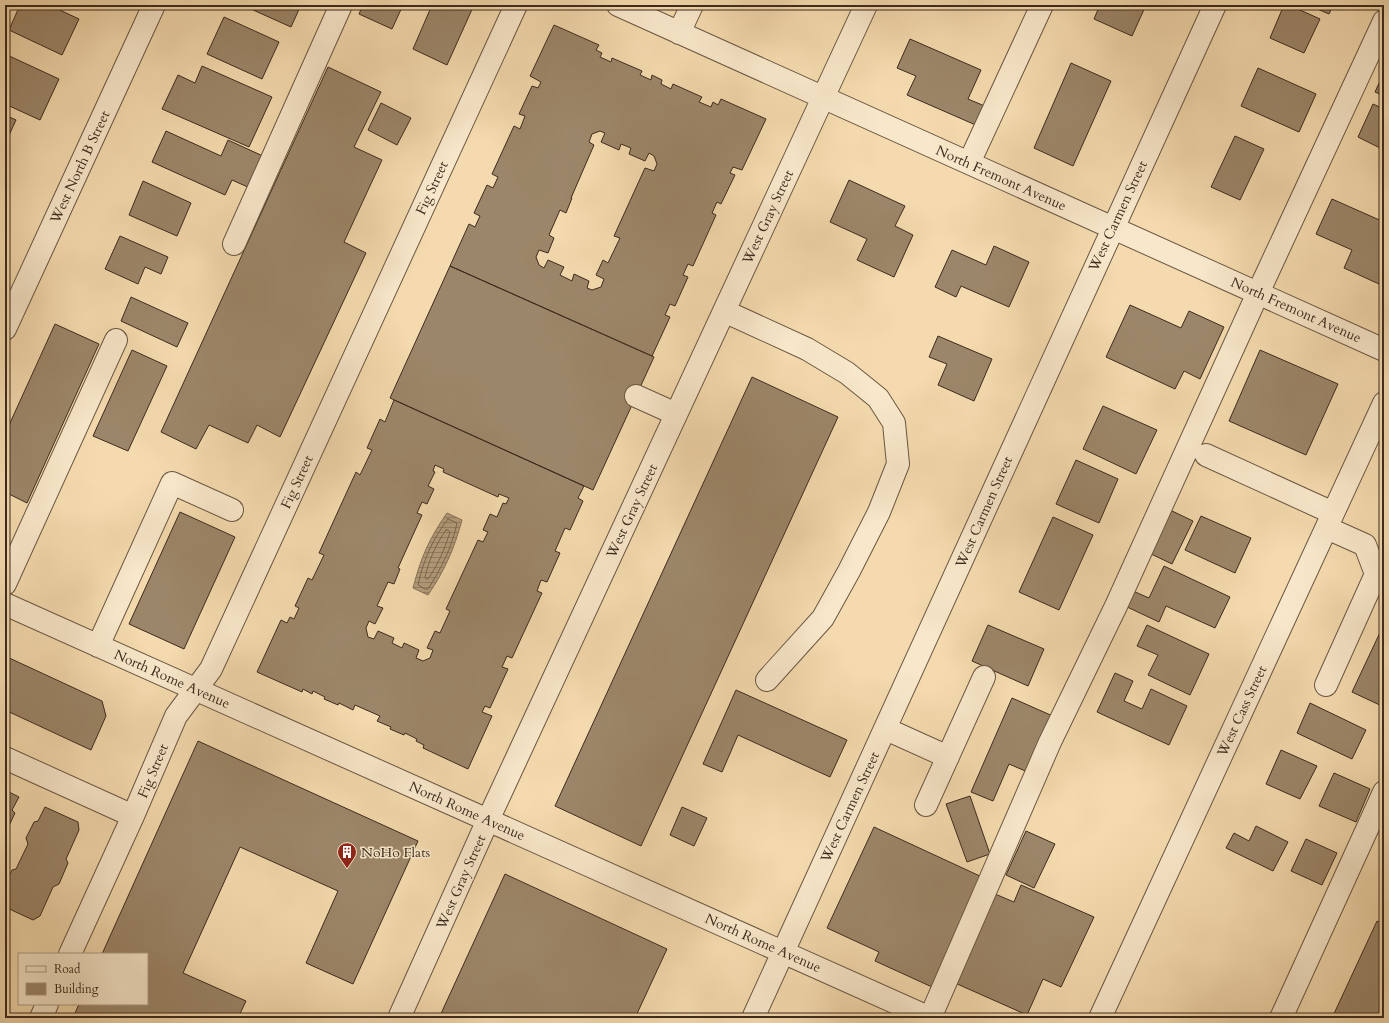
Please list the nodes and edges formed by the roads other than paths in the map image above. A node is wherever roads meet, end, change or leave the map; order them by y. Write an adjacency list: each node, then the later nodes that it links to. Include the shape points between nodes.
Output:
1 (154, 5): 17 (street, West North B Street)
2 (341, 5): 14 (street)
3 (516, 5): 32 (street, Fig Street, via 211,670)
4 (618, 5): 10 (street, North Fremont Avenue)
5 (692, 5): 10 (street)
6 (866, 5): 11 (street, West Gray Street)
7 (1042, 5): 12 (street)
8 (1215, 5): 13 (street, West Carmen Street)
9 (1384, 21): 15 (street)
10 (679, 33): 11 (street, North Fremont Avenue)
11 (823, 98): 12 (street, North Fremont Avenue); 16 (street, West Gray Street)
12 (969, 164): 13 (street, North Fremont Avenue)
13 (1113, 227): 15 (street, North Fremont Avenue); 33 (street, West Carmen Street)
14 (234, 244)
15 (1258, 293): 19 (street, North Fremont Avenue); 46 (street, via 1116,606 1050,742)
16 (724, 311): 22 (street, West Gray Street); 30 (street, via 807,349 847,373 878,398 894,423 898,464 872,525 823,618)
17 (5, 329)
18 (116, 340): 26 (street)
19 (1384, 350)
20 (636, 396): 22 (street)
21 (1384, 403): 25 (street, West Cass Street)
22 (676, 414): 39 (street, West Gray Street)
23 (1206, 455): 25 (street)
24 (232, 510): 28 (street, via 172,483)
25 (1330, 520): 31 (street, via 1365,545 1376,574); 47 (street, West Cass Street)
26 (5, 584)
27 (5, 604): 28 (street, North Rome Avenue)
28 (98, 646): 32 (street, North Rome Avenue)
29 (984, 677): 34 (street)
30 (767, 680)
31 (1326, 685)
32 (195, 689): 38 (street, Fig Street, via 176,716); 39 (street, North Rome Avenue)
33 (886, 729): 34 (street); 40 (street, West Carmen Street)
34 (948, 757): 37 (street)
35 (5, 758): 38 (street)
36 (1384, 792): 48 (street)
37 (926, 805)
38 (133, 816): 41 (street, Fig Street)
39 (488, 820): 40 (street, North Rome Avenue); 44 (street, West Gray Street)
40 (783, 952): 45 (street, West Carmen Street); 46 (street, North Rome Avenue)
41 (70, 953)
42 (47, 1005): 43 (street)
43 (41, 1018)
44 (399, 1018)
45 (753, 1018)
46 (930, 1018)
47 (1100, 1018)
48 (1282, 1018)

